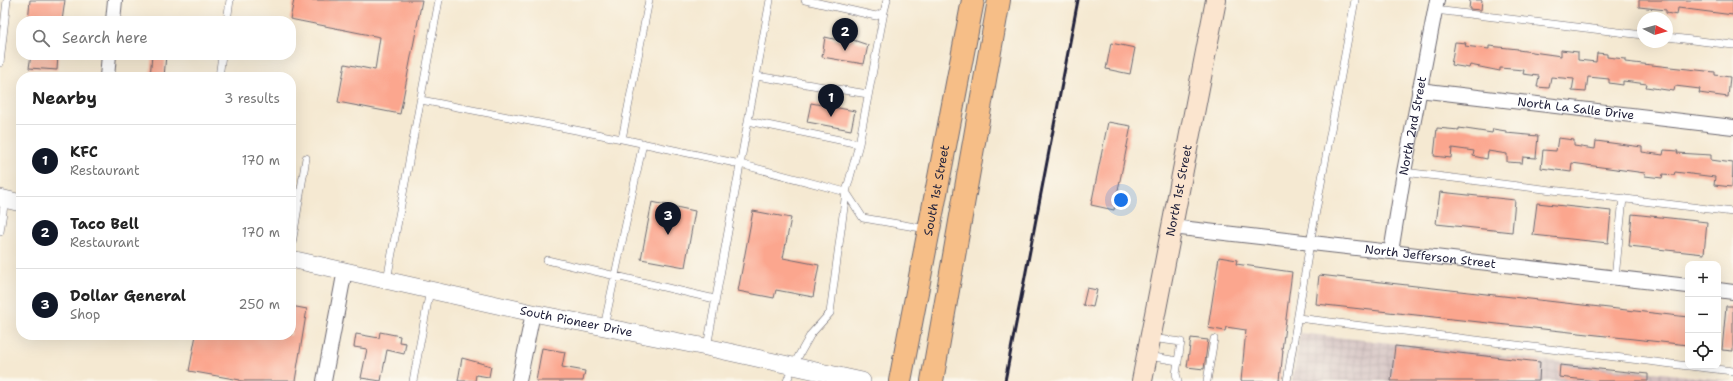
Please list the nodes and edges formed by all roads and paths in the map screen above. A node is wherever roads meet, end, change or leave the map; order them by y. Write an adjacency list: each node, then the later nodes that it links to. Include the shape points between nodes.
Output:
1 (7, 0): 26 (lane)
2 (115, 0): 17 (street)
3 (230, 0): 18 (lane)
4 (439, 0): 32 (lane)
5 (649, 0): 35 (lane)
6 (770, 0): 29 (lane)
7 (804, 0): 16 (lane, via 876,16)
8 (887, 0): 16 (lane)
9 (956, 0): 21 (main road, via 961,6)
10 (973, 0): 21 (main road, South 1st Street)
11 (987, 0): 19 (main road)
12 (999, 0): 19 (main road)
13 (1216, 0): 46 (main road, North 1st Street)
14 (1355, 0): 49 (lane)
15 (1436, 5): 20 (lane); 30 (street, North 2nd Street)
16 (884, 12): 31 (lane)
17 (113, 16)
18 (228, 16)
19 (995, 25): 78 (main road)
20 (1637, 34)
21 (966, 36): 47 (main road, South 1st Street)
22 (1673, 39): 23 (lane)
23 (1733, 45)
24 (109, 60): 27 (street)
25 (221, 60): 28 (lane)
26 (0, 63)
27 (107, 72)
28 (220, 72)
29 (756, 76): 31 (lane); 33 (lane)
30 (1419, 90): 34 (street, North La Salle Drive); 40 (street, North 2nd Street)
31 (868, 94): 37 (lane)
32 (421, 100): 35 (lane); 56 (lane)
33 (748, 121): 37 (lane); 39 (lane)
34 (1733, 127)
35 (622, 139): 36 (lane)
36 (643, 143): 39 (lane); 54 (lane)
37 (859, 144): 41 (lane)
38 (306, 158): 44 (lane)
39 (740, 164): 41 (lane); 61 (lane)
40 (1404, 172): 42 (lane); 50 (street, North 2nd Street)
41 (846, 192): 47 (lane, via 863,218); 72 (lane, via 830,313 811,334)
42 (1623, 198): 45 (lane); 55 (lane)
43 (9, 200): 48 (lane)
44 (296, 206)
45 (1733, 212)
46 (1172, 227): 49 (street, North Jefferson Street); 67 (main road, North 1st Street)
47 (929, 229): 77 (main road, South 1st Street)
48 (0, 232)
49 (1310, 243): 50 (street, North Jefferson Street); 63 (lane)
50 (1391, 252): 55 (street, North Jefferson Street)
51 (296, 260): 53 (street, South Pioneer Drive)
52 (547, 260): 54 (lane)
53 (345, 270): 56 (street, South Pioneer Drive); 73 (street)
54 (616, 275): 61 (lane); 64 (lane)
55 (1615, 278): 57 (street, North Jefferson Street)
56 (387, 280): 58 (street, South Pioneer Drive)
57 (1685, 286)
58 (430, 290): 62 (street, South Pioneer Drive); 74 (lane)
59 (1721, 290): 60 (street)
60 (1733, 292)
61 (715, 298): 66 (lane)
62 (533, 313): 64 (street, South Pioneer Drive); 75 (street)
63 (1298, 318): 69 (lane); 82 (lane)
64 (604, 327): 66 (street, South Pioneer Drive)
65 (1214, 339): 81 (lane)
66 (706, 347): 72 (street, South Pioneer Drive)
67 (1149, 347): 68 (lane); 68 (lane, via 1181,342); 79 (main road, North 1st Street)
68 (1178, 360): 80 (lane)
69 (1685, 366)
70 (1715, 369): 71 (lane)
71 (1733, 371)
72 (790, 373): 76 (street, South Pioneer Drive)
73 (324, 381)
74 (413, 381)
75 (519, 381)
76 (862, 381)
77 (900, 381)
78 (932, 381)
79 (1142, 381)
80 (1178, 381)
81 (1207, 381)
82 (1287, 381)

